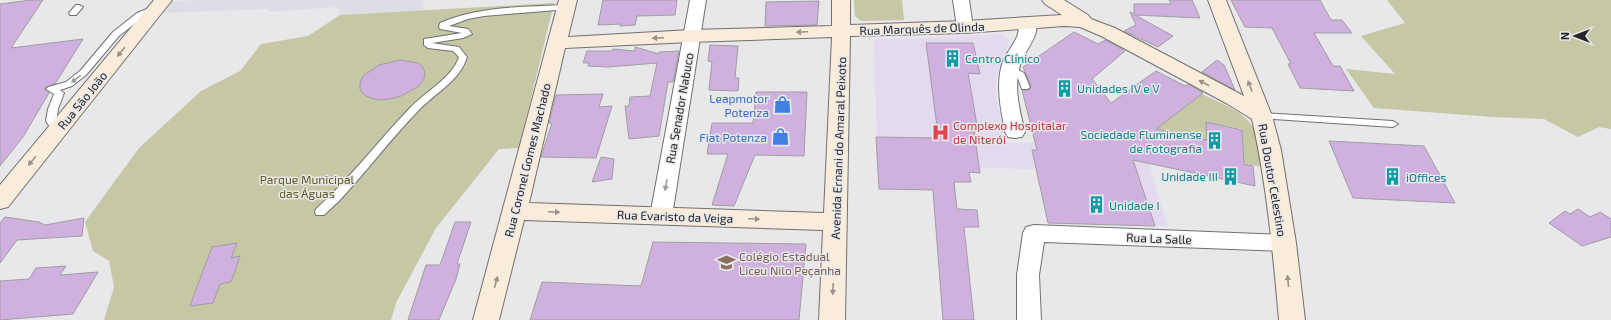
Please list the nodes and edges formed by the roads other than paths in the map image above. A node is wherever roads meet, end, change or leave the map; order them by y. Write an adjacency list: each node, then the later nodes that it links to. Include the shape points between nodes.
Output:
1 (698, 0): 13 (street, Rua Senador Nabuco)
2 (841, 0): 12 (street, Avenida Ernani do Amaral Peixoto)
3 (961, 0): 11 (street)
4 (1044, 0): 9 (street)
5 (1051, 0): 10 (street)
6 (1217, 0): 17 (street, Rua Doutor Celestino, one-way to 6)
7 (160, 4): 19 (street, Rua São João, one-way to 19); 19 (lane, one-way to 19, via 140,15 116,34 83,73 69,84 51,89 60,93 51,121)
8 (567, 4): 14 (street, Rua Coronel Gomes Machado); 23 (lane, via 470,16 448,21 443,25 468,34 433,39 427,41 428,45 456,49 464,57 461,68 430,93 337,197)
9 (1028, 23): 10 (street, Rua Marquês de Olinda, via 1064,20); 11 (street, Rua Marquês de Olinda); 15 (street, via 1028,34)
10 (1089, 23): 17 (street, Rua Marquês de Olinda, one-way to 10, via 1233,98)
11 (965, 27): 12 (street, Rua Marquês de Olinda)
12 (841, 31): 13 (street, Rua Marquês de Olinda, one-way to 13); 25 (street, Avenida Ernani do Amaral Peixoto)
13 (691, 36): 14 (street, Rua Marquês de Olinda, one-way to 14); 24 (street, Rua Senador Nabuco, one-way to 24)
14 (557, 43): 22 (street, Rua Coronel Gomes Machado)
15 (1010, 68): 16 (lane, via 1021,75); 20 (street, via 1008,92)
16 (1025, 86)
17 (1262, 116): 18 (lane); 26 (street, Rua Doutor Celestino, via 1270,150)
18 (1393, 124)
19 (57, 130): 21 (street, Rua São João, one-way to 21)
20 (1015, 132)
21 (0, 201)
22 (515, 211): 24 (street, Rua Evaristo da Veiga, one-way to 24); 27 (street, Rua Coronel Gomes Machado, one-way to 22)
23 (320, 212)
24 (661, 216): 25 (street, Rua Evaristo da Veiga, one-way to 25)
25 (835, 222): 28 (street, Avenida Ernani do Amaral Peixoto, one-way to 28)
26 (1284, 243): 29 (street, Rua La Salle, via 1034,233 1028,275); 30 (street, Rua Doutor Celestino, one-way to 26)
27 (486, 320)
28 (832, 320)
29 (1029, 320)
30 (1292, 320)

